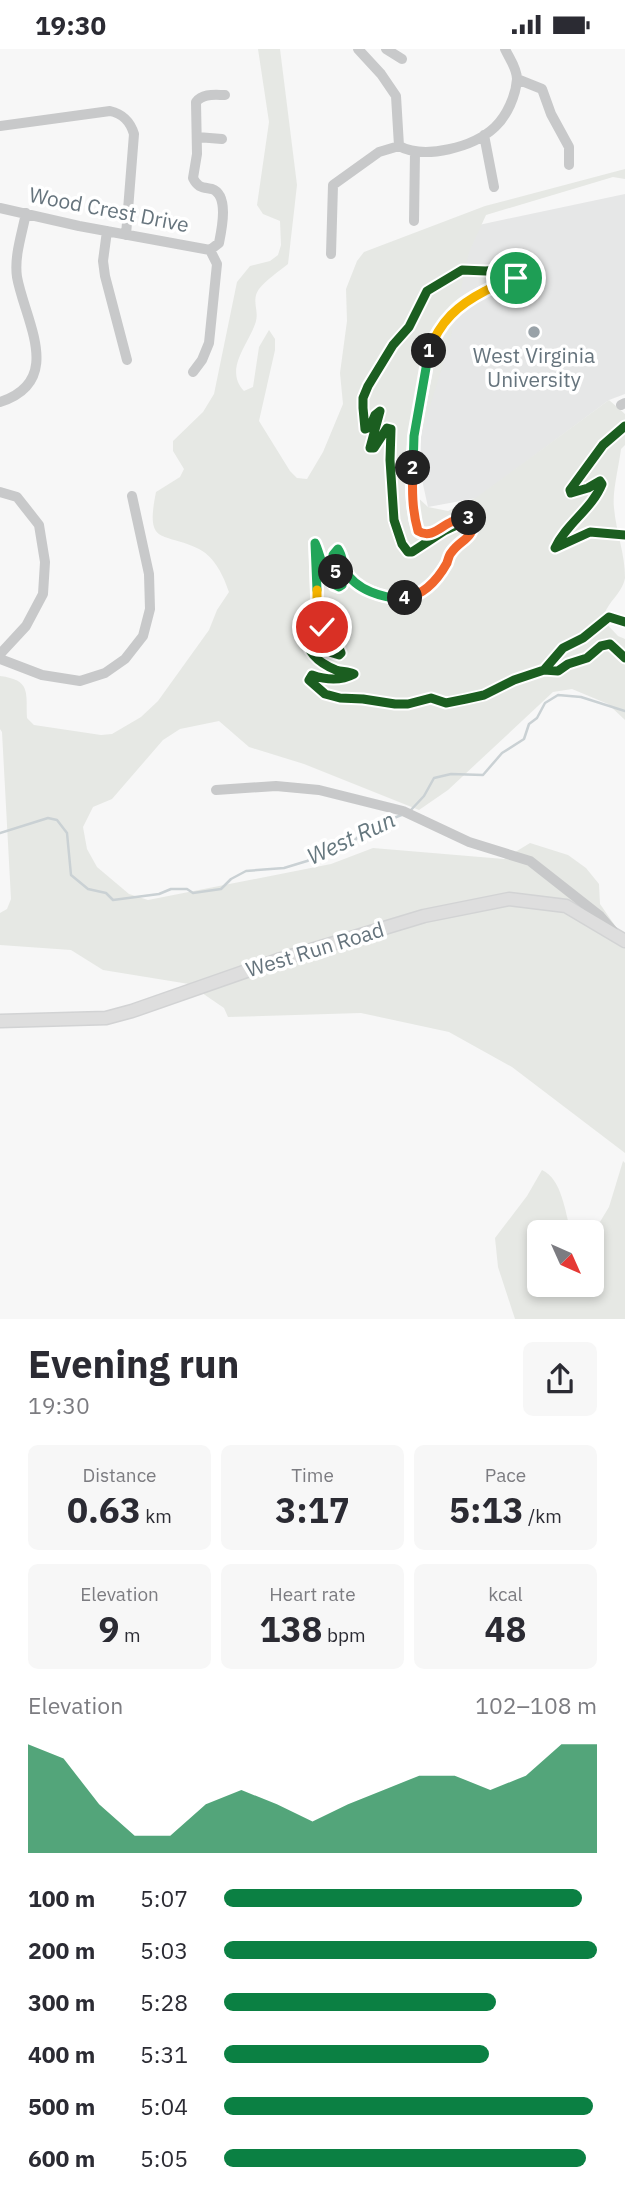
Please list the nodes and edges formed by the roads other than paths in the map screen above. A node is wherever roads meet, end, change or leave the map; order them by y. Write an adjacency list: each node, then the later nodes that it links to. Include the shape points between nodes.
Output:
1 (358, 49): 11 (street, via 396,96)
2 (386, 49): 4 (street)
3 (505, 49): 5 (street)
4 (402, 59)
5 (517, 79): 8 (street, via 511,104); 13 (street, via 542,89 569,147)
6 (225, 95): 9 (street, via 205,95 195,102)
7 (0, 126): 19 (street, via 110,111 125,118 134,134)
8 (484, 135): 12 (street, via 450,151); 14 (street)
9 (197, 137): 10 (street); 20 (street, via 192,178 222,198 219,243)
10 (222, 139)
11 (399, 146): 12 (street); 21 (street, via 379,152 333,185)
12 (415, 152): 17 (street)
13 (569, 165)
14 (494, 187)
15 (0, 208): 16 (street, Wood Crest Drive)
16 (26, 213): 18 (street, Wood Crest Drive); 24 (street, via 17,275 36,342 37,366 22,390)
17 (414, 221)
18 (107, 231): 19 (street, Wood Crest Drive); 22 (street, via 105,276)
19 (126, 235): 20 (street, Wood Crest Drive)
20 (210, 250): 23 (street, via 218,264 209,343)
21 (331, 254)
22 (127, 361)
23 (193, 372)
24 (0, 402)
25 (0, 492): 27 (street, via 17,497 39,525 46,562 43,594 26,626)
26 (132, 496): 28 (street, via 149,574 150,609 144,636 125,659 105,673 80,681 42,675)
27 (0, 654)
28 (0, 659)
29 (216, 790): 30 (street, via 276,786 319,790 403,811 469,842 530,861 600,916)
30 (621, 939): 31 (street, West Run Road, via 566,906 509,899 424,916 106,1018)
31 (0, 1021)

